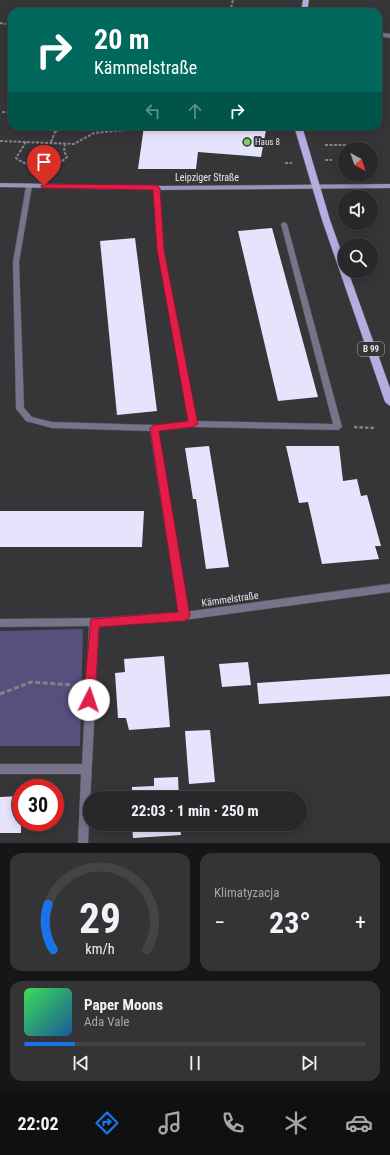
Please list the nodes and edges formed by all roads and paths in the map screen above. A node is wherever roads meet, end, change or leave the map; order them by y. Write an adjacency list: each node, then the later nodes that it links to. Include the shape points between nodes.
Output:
1 (0, 23): 2 (path)
2 (6, 24)
3 (2, 112): 4 (path)
4 (8, 113)
5 (59, 130): 8 (path)
6 (126, 130): 12 (path, via 94,133 74,144)
7 (299, 130): 18 (main road, B 99)
8 (56, 132): 11 (path)
9 (0, 141): 10 (path)
10 (26, 142): 11 (path); 12 (path, via 24,149 16,158 24,163 36,165 51,165 64,161 67,157 64,151)
11 (51, 142): 12 (path)
12 (65, 143)
13 (326, 146): 14 (path)
14 (338, 146)
15 (0, 185): 16 (main road, Leipziger Straße)
16 (29, 186): 19 (main road, Leipziger Straße); 23 (street, via 16,262 20,409 29,419 52,425)
17 (390, 186): 18 (main road, Leipziger Straße)
18 (315, 187): 19 (main road, Leipziger Straße); 21 (main road, B 99)
19 (156, 188): 22 (street, via 161,250)
20 (284, 224): 22 (street, via 338,427)
21 (390, 402)
22 (193, 424): 23 (street)
23 (154, 428): 25 (street)
24 (390, 588): 25 (street, Kämmelstraße)
25 (184, 616): 26 (street, Kämmelstraße)
26 (94, 622): 27 (street, Kämmelstraße); 28 (street)
27 (0, 623)
28 (90, 686): 29 (path, via 31,682); 31 (street)
29 (0, 694)
30 (0, 769): 31 (street)
31 (85, 769): 32 (street)
32 (83, 843)

